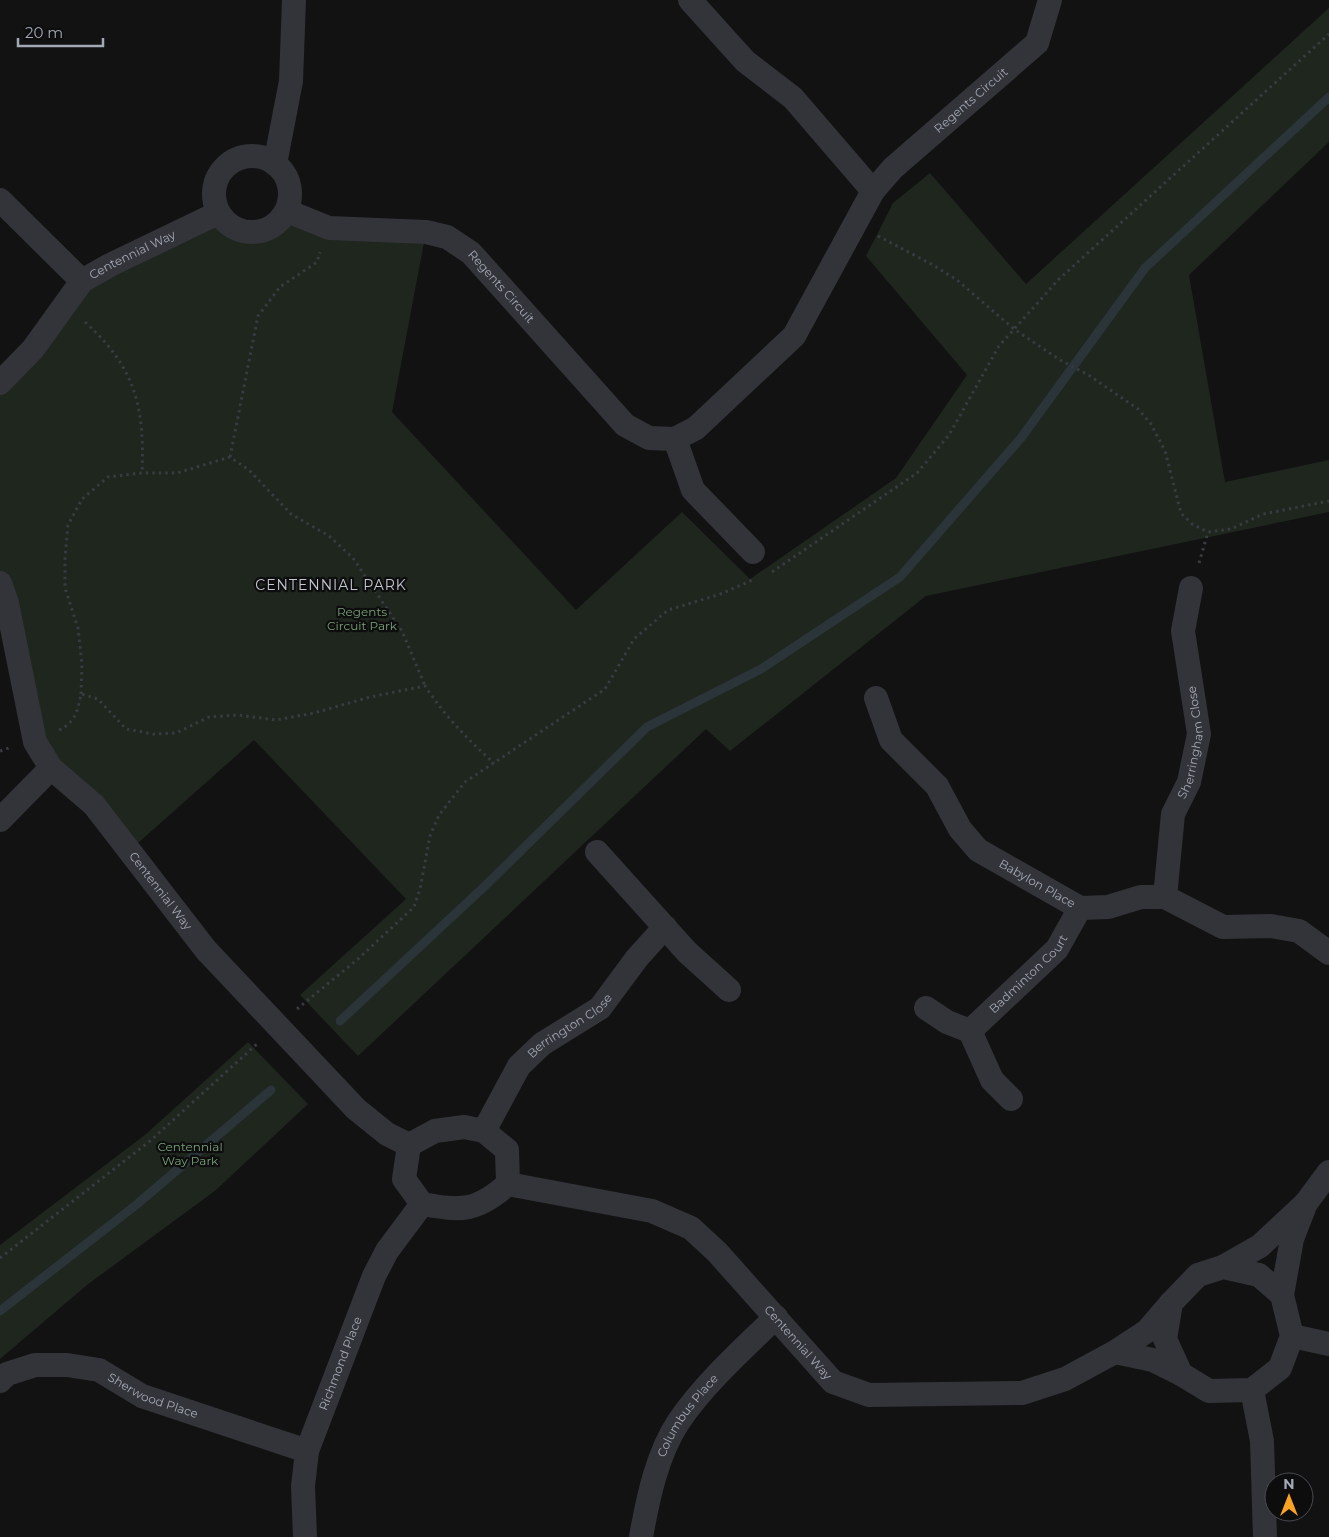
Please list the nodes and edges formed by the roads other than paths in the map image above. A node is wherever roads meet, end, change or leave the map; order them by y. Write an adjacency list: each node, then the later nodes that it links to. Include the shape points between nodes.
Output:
1 (294, 0): 4 (street, via 291,81)
2 (690, 0): 5 (street, via 745,61 793,98)
3 (1050, 0): 5 (street, Regents Circuit, via 1037,43 893,168)
4 (275, 164): 7 (street, via 289,185); 8 (street, via 250,156 227,166 218,176 214,188)
5 (873, 191): 11 (street, Regents Circuit, via 794,336 696,428)
6 (0, 200): 9 (street)
7 (287, 211): 8 (street, via 270,228 253,232 236,229); 11 (street, Regents Circuit, via 328,228 426,232 447,237 471,253 625,425 649,438)
8 (218, 213): 9 (street, Centennial Way)
9 (82, 281): 10 (street, Centennial Way, via 33,349)
10 (0, 383)
11 (675, 439): 12 (street, via 693,490)
12 (753, 552)
13 (0, 583): 16 (street, Centennial Way, via 7,603 35,742)
14 (1191, 588): 19 (street, Sherringham Close, via 1183,631 1199,734 1189,782 1173,814)
15 (876, 698): 20 (street, Babylon Place, via 891,740 937,786 960,830 978,850)
16 (51, 768): 17 (street); 28 (street, Centennial Way, via 94,805 206,950 356,1109 387,1134)
17 (0, 820)
18 (597, 852): 21 (street)
19 (1165, 897): 20 (street, Babylon Place, via 1140,897 1108,906); 22 (street, Babylon Place, via 1223,927 1271,926 1299,931)
20 (1080, 908): 25 (street, Badminton Court, via 1057,949)
21 (665, 927): 23 (street); 27 (street, Berrington Close, via 600,1008 542,1044 519,1066)
22 (1329, 953)
23 (729, 990)
24 (926, 1008): 25 (street, via 947,1022)
25 (970, 1031): 26 (street, via 992,1080)
26 (1011, 1099)
27 (484, 1131): 28 (street, via 464,1127 435,1131); 30 (street, via 507,1150)
28 (409, 1145): 32 (street, via 404,1179)
29 (1329, 1172): 31 (street, Centennial Way)
30 (508, 1184): 32 (street, via 490,1200 457,1210); 36 (street, Centennial Way, via 652,1211 691,1228)
31 (1306, 1203): 33 (street, Centennial Way, via 1260,1246); 34 (street, Centennial Way, via 1292,1239)
32 (422, 1204): 43 (street, Richmond Place, via 387,1251 374,1276)
33 (1223, 1267): 34 (street, via 1259,1275); 35 (street, Centennial Way, via 1198,1275)
34 (1282, 1296): 37 (street, Centennial Way)
35 (1171, 1302): 39 (street, Centennial Way, via 1147,1331); 40 (street, via 1165,1339)
36 (776, 1317): 39 (street, Centennial Way, via 833,1382 870,1395 1022,1393 1065,1379); 45 (street, Columbus Place, via 710,1382 678,1423 648,1496)
37 (1292, 1336): 38 (street); 42 (street, via 1280,1368)
38 (1329, 1344)
39 (1115, 1352): 40 (street, via 1153,1360)
40 (1181, 1374): 42 (street, via 1209,1391)
41 (0, 1381): 43 (street, Sherwood Place, via 7,1374 35,1365 99,1370 142,1396)
42 (1252, 1390): 46 (street, via 1262,1441)
43 (307, 1451): 44 (street, Richmond Place, via 303,1486)
44 (305, 1537)
45 (642, 1537)
46 (1265, 1537)

